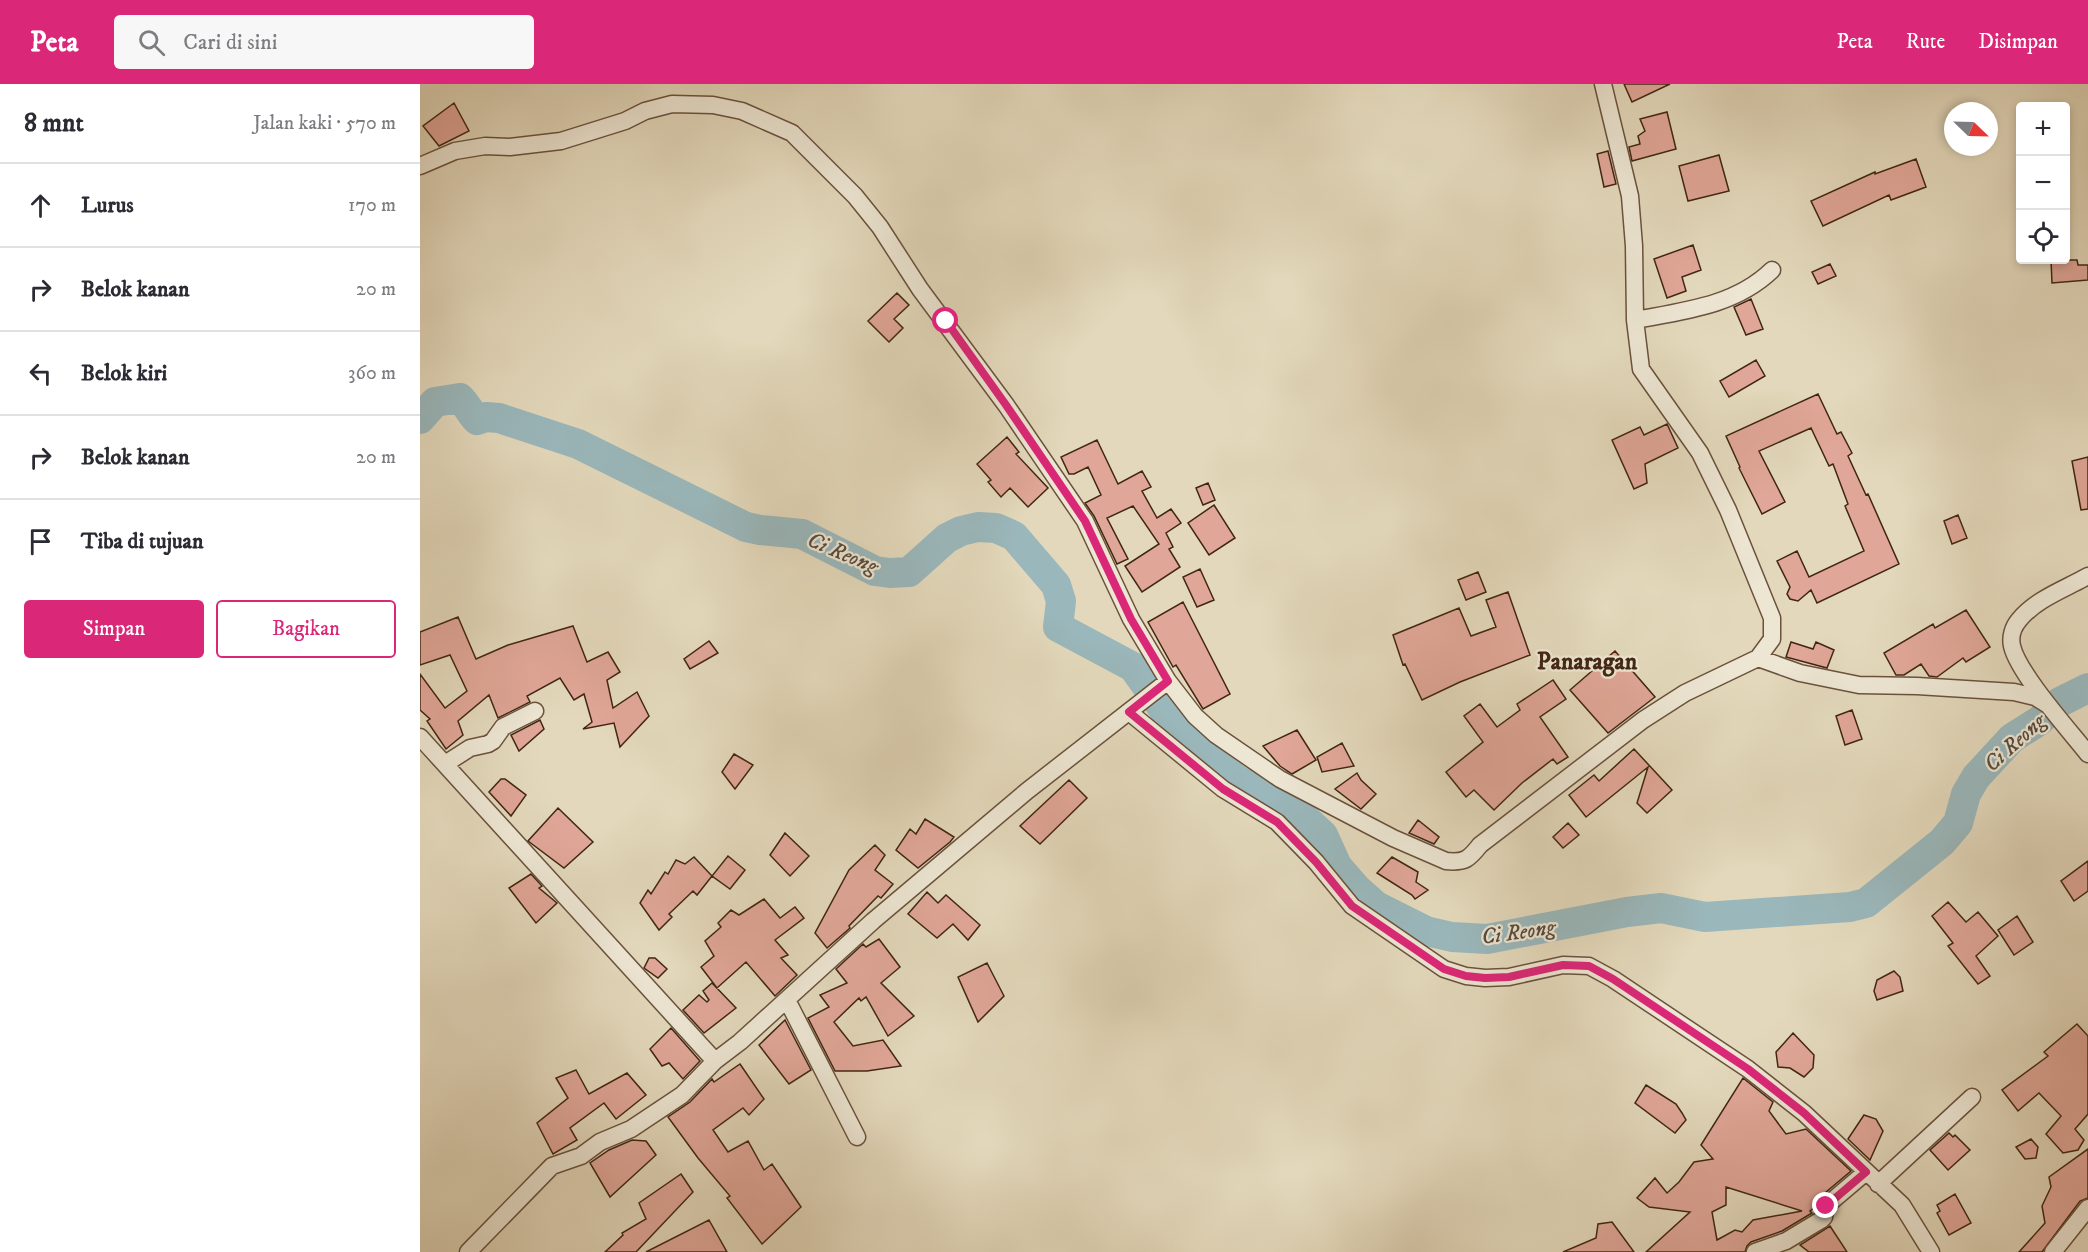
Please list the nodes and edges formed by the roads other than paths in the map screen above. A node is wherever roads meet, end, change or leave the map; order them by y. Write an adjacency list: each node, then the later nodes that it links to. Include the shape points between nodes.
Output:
1 (1603, 84): 4 (street, via 1630,196)
2 (420, 166): 7 (street, via 454,151 561,141 672,104 713,105 742,111 792,133 880,227 1085,521)
3 (1772, 270): 4 (street, via 1743,293 1705,306)
4 (1635, 320): 6 (street, via 1641,369 1700,453 1772,618 1772,639)
5 (2088, 576): 8 (street, via 2033,606 2017,621 2012,632 2016,659)
6 (1758, 658): 7 (street, via 1685,693 1643,720 1480,845 1469,858 1456,862 1393,838 1280,778 1216,735); 8 (street, via 1800,673 1859,685 2014,692)
7 (1162, 685): 9 (street)
8 (2048, 705): 12 (street)
9 (1132, 709): 14 (street, via 923,878); 18 (street, via 1223,789 1277,822 1352,906 1444,969 1485,978 1563,965 1589,966 1748,1069 1804,1113)
10 (535, 711): 13 (street, via 503,727 488,744 470,748)
11 (420, 736): 13 (street)
12 (2088, 754)
13 (445, 764): 15 (street)
14 (787, 1000): 15 (street); 17 (street)
15 (716, 1062): 20 (street, via 682,1095 649,1119 552,1166)
16 (1972, 1097): 18 (street)
17 (857, 1137)
18 (1872, 1178): 21 (street, via 1826,1206 1821,1220 1786,1241); 22 (street, via 1902,1205)
19 (2088, 1208): 23 (street)
20 (468, 1252)
21 (1755, 1252)
22 (1931, 1252)
23 (2053, 1252)

